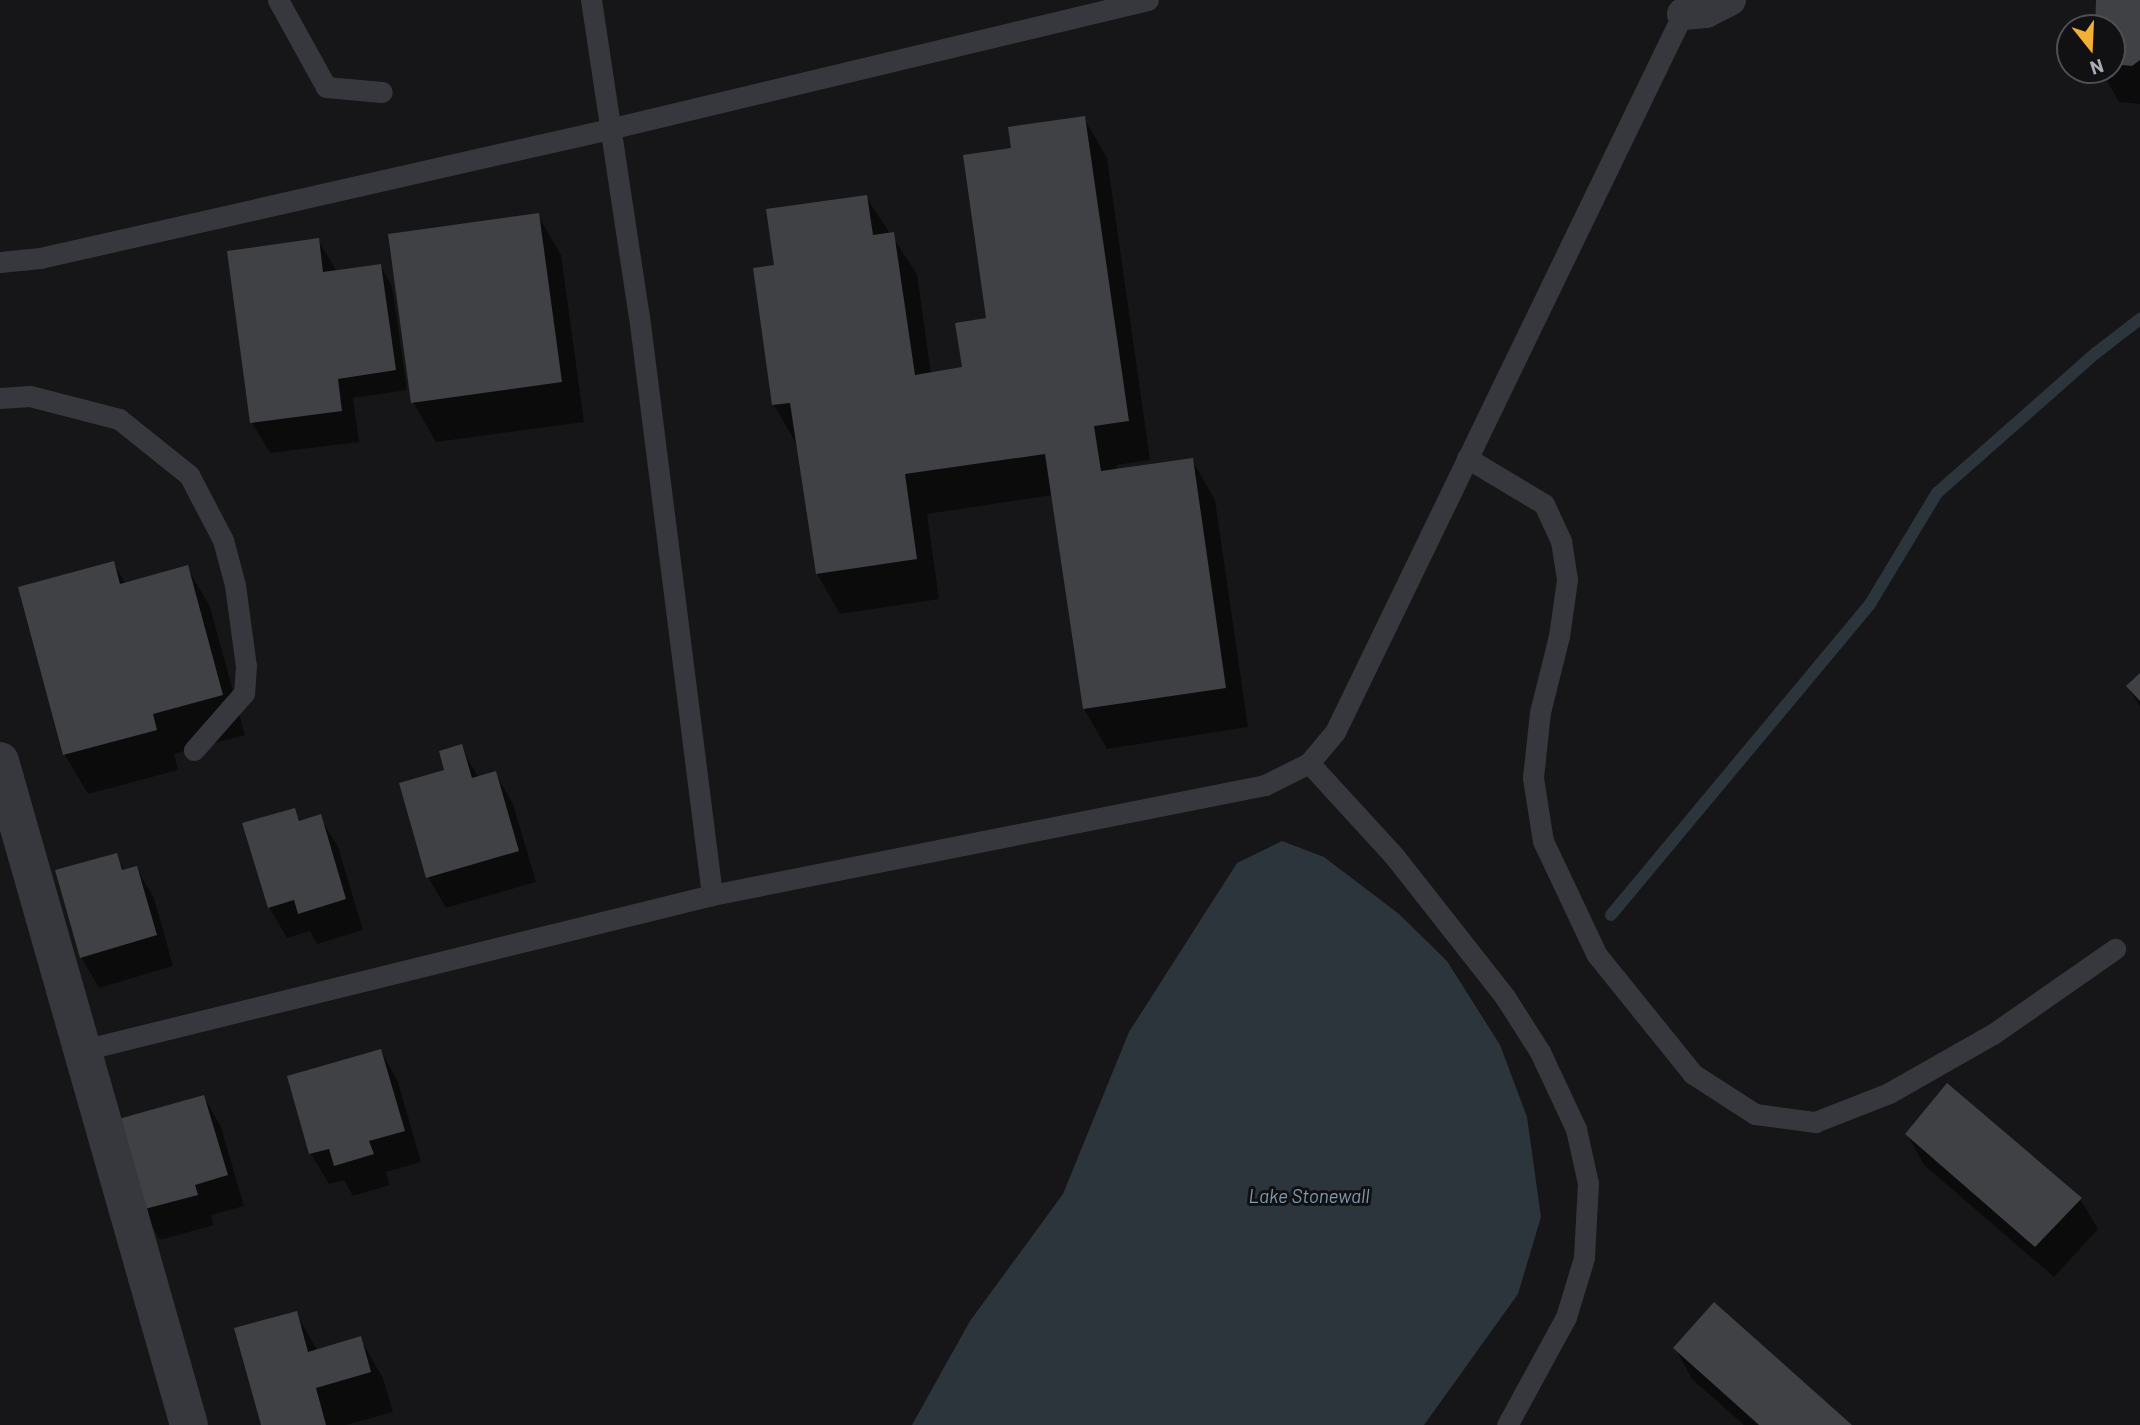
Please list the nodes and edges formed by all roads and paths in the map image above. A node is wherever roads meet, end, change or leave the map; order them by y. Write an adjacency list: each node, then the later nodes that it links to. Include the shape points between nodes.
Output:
1 (278, 0): 6 (lane, via 326,86)
2 (591, 0): 7 (lane)
3 (1148, 0): 7 (lane)
4 (1730, 0): 5 (street, via 1706,12)
5 (1687, 7): 10 (lane)
6 (382, 92)
7 (609, 129): 8 (lane, via 40,258); 14 (lane, via 639,316)
8 (0, 262)
9 (0, 398): 11 (lane, via 30,396 118,419 189,475 223,540 235,585 246,666 244,693)
10 (1467, 458): 13 (lane, via 1335,732); 15 (lane, via 1544,504 1561,541 1567,580 1540,712 1533,778 1543,841 1597,954 1693,1074 1755,1114 1815,1122 1889,1093 1993,1034)
11 (194, 750)
12 (0, 762): 16 (street)
13 (1309, 763): 14 (lane, via 1265,785); 18 (lane, via 1395,857 1505,996 1540,1052 1576,1129 1588,1183 1584,1258 1566,1317)
14 (712, 895): 16 (lane)
15 (2115, 949)
16 (83, 1050): 17 (street)
17 (189, 1425)
18 (1507, 1425)

